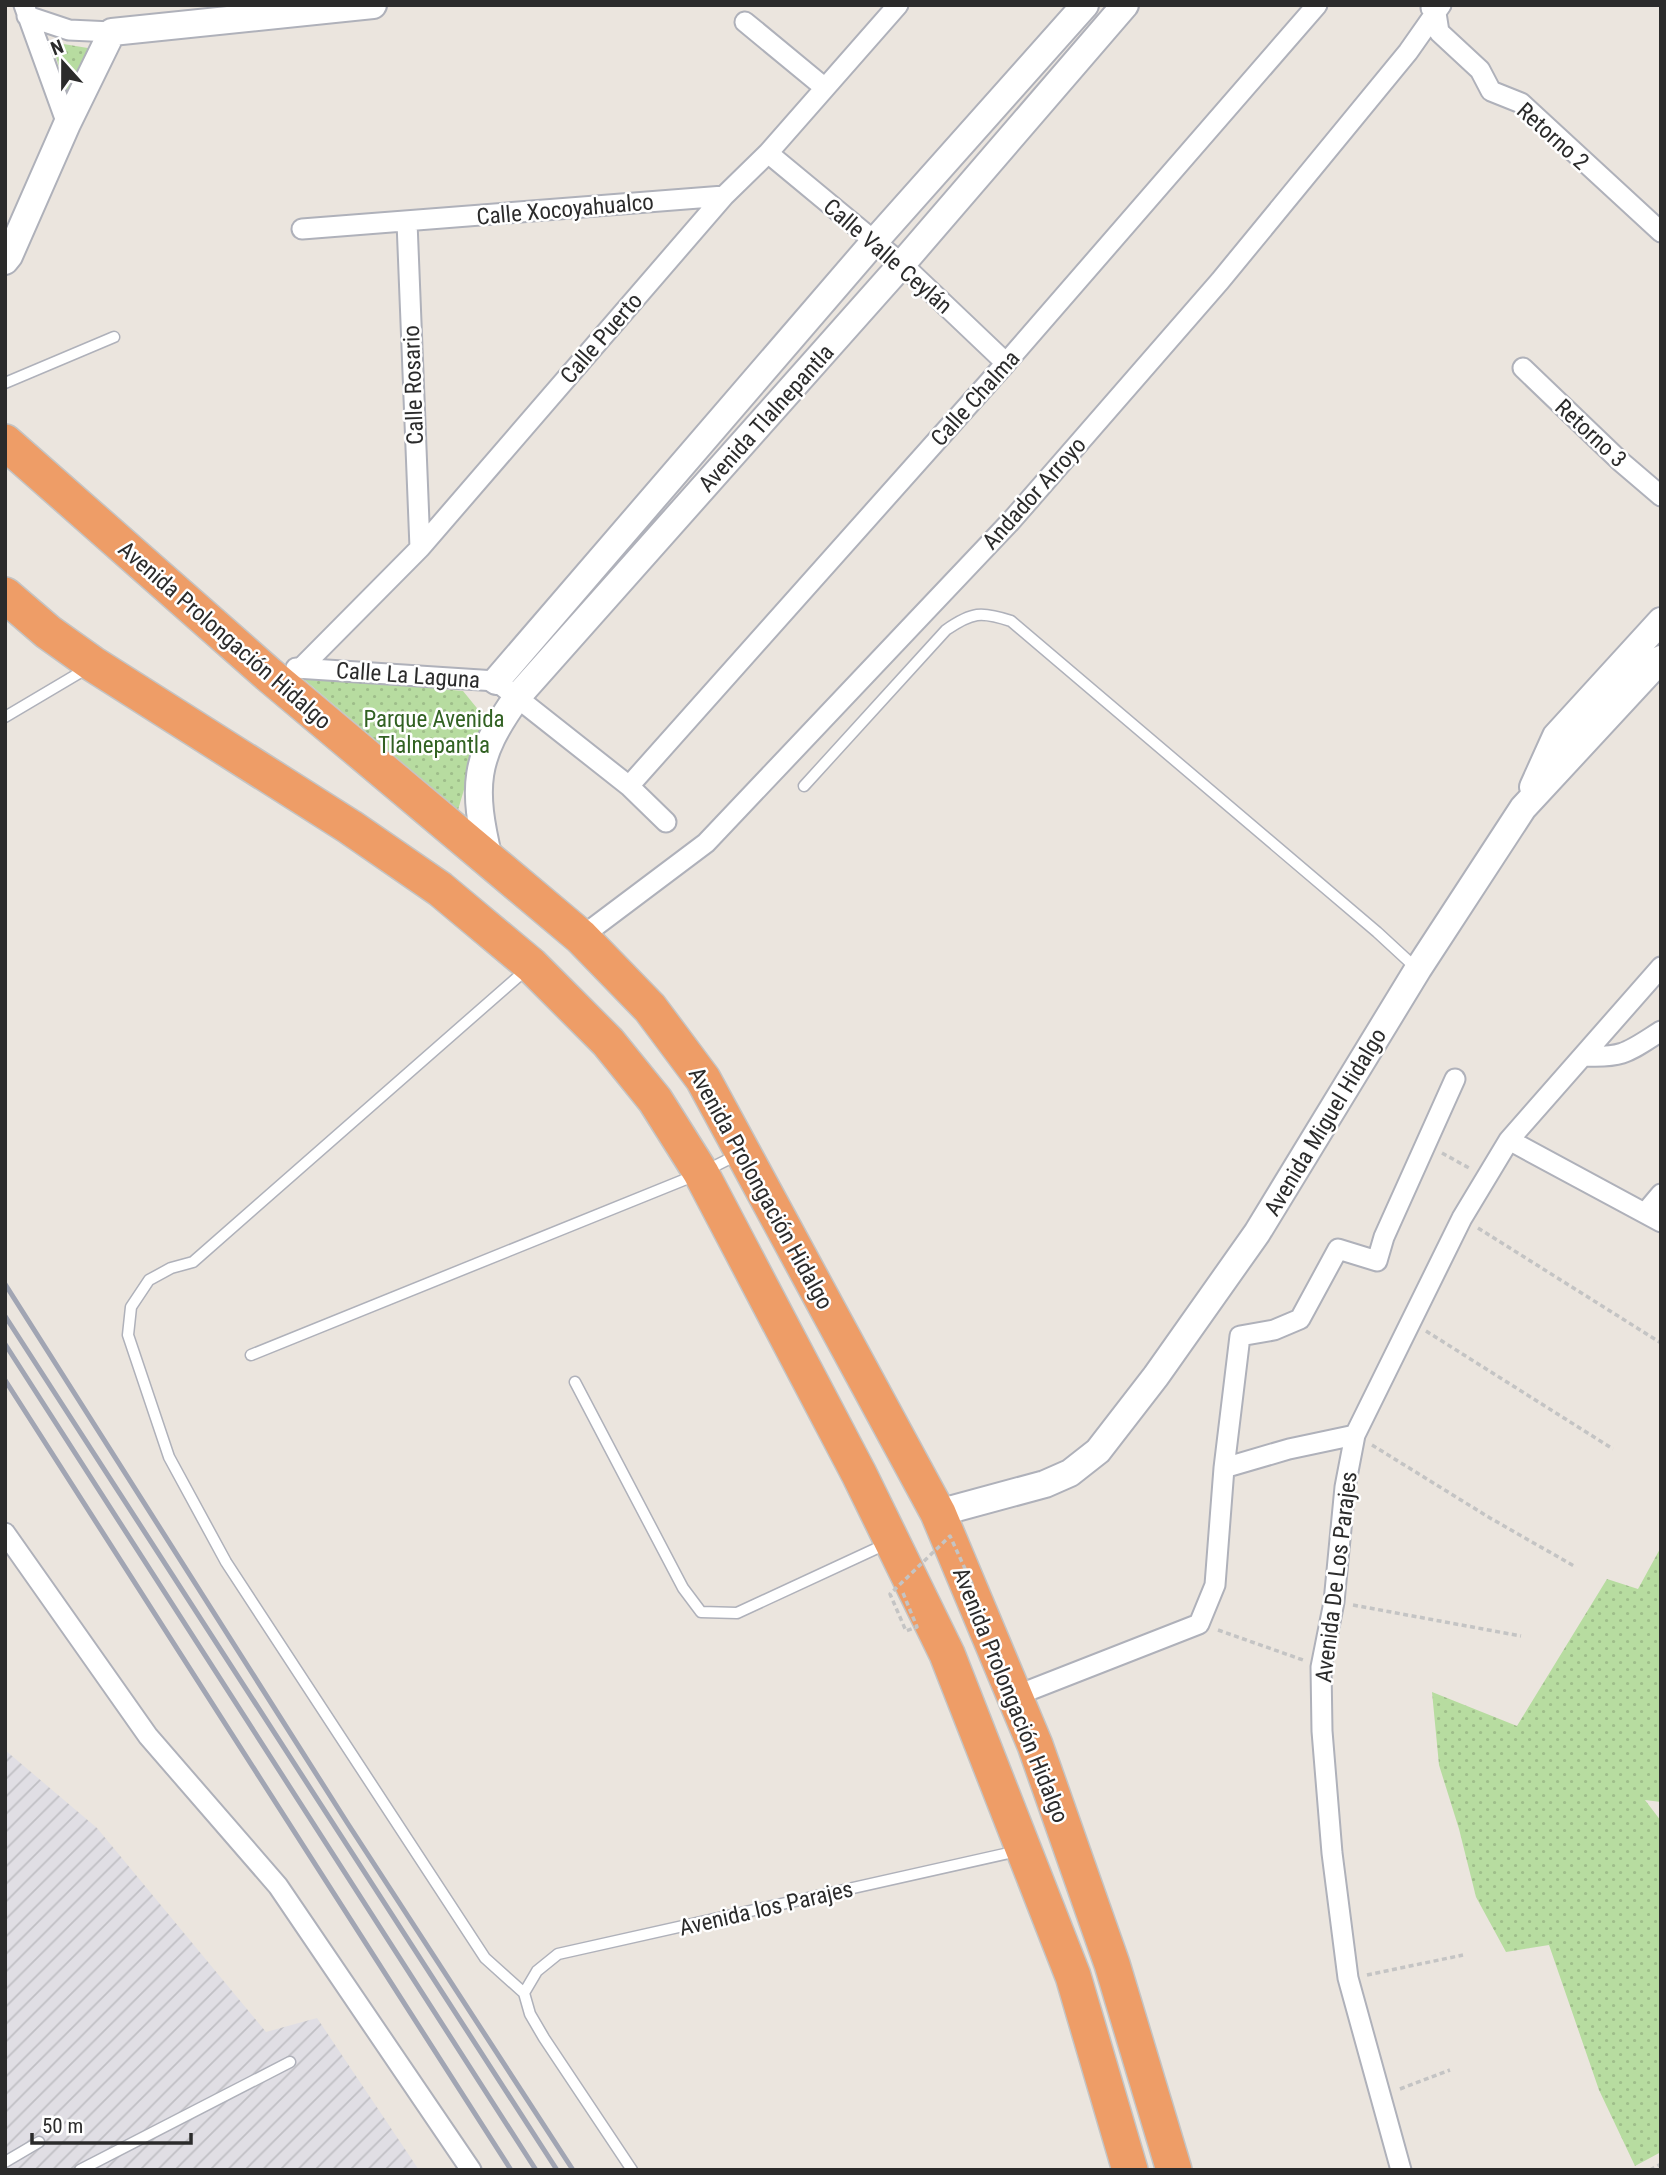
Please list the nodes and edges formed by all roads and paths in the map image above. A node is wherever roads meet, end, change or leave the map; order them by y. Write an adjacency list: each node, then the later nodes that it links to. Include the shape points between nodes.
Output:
1 (370, 5): 9 (street)
2 (898, 5): 10 (street, Calle Puerto)
3 (1085, 5): 17 (street, Avenida Tlalnepantla)
4 (1125, 5): 19 (street, Avenida Tlalnepantla)
5 (1317, 5): 21 (street, Calle Chalma)
6 (1435, 8): 16 (street, Retorno 2, via 1440,32 1480,70 1491,91 1521,103); 42 (street, Andador Arroyo, via 1408,52 1220,281 1011,521 706,843)
7 (26, 11): 9 (street, via 69,30); 11 (street)
8 (745, 22): 10 (street)
9 (112, 32): 11 (street)
10 (825, 88): 12 (street, Calle Puerto)
11 (67, 124): 18 (street)
12 (768, 153): 13 (street, Calle Puerto); 17 (street, Calle Valle Ceylán)
13 (724, 196): 14 (street, Calle Xocoyahualco); 27 (street, Calle Puerto)
14 (407, 222): 15 (street, Calle Xocoyahualco); 27 (street, Calle Rosario)
15 (302, 229)
16 (1661, 232)
17 (874, 242): 19 (street, Calle Valle Ceylán); 34 (street, Avenida Tlalnepantla)
18 (7, 257)
19 (902, 264): 21 (street, Calle Valle Ceylán); 35 (street, Avenida Tlalnepantla)
20 (114, 337): 23 (lane)
21 (1006, 363): 37 (street, Calle Chalma)
22 (1524, 368): 26 (street, Retorno 3)
23 (5, 383)
24 (5, 413): 25 (highway)
25 (11, 447): 33 (highway, Avenida Prolongación Hidalgo)
26 (1661, 496)
27 (419, 548): 32 (street, Calle Puerto)
28 (5, 595): 31 (highway, Avenida Prolongación Hidalgo)
29 (1661, 621): 39 (street, via 1556,736)
30 (1661, 659): 39 (street, Avenida Miguel Hidalgo)
31 (93, 664): 36 (lane); 43 (highway, Avenida Prolongación Hidalgo, via 350,827 440,889)
32 (302, 667): 33 (street, Calle La Laguna); 34 (street, Calle La Laguna)
33 (268, 674): 41 (highway, Avenida Prolongación Hidalgo)
34 (496, 681): 35 (street, Calle La Laguna)
35 (518, 696): 37 (street, Calle La Laguna); 41 (street, Avenida Tlalnepantla, via 499,722 478,781 479,819)
36 (5, 717)
37 (629, 786): 40 (street, Calle La Laguna)
38 (804, 786): 45 (lane, via 946,629 966,616 991,614 1011,621)
39 (1523, 807): 45 (street, Avenida Miguel Hidalgo)
40 (666, 822)
41 (489, 859): 42 (highway, Avenida Prolongación Hidalgo)
42 (581, 937): 51 (highway, Avenida Prolongación Hidalgo, via 657,1018 703,1079)
43 (531, 965): 52 (highway, Avenida Prolongación Hidalgo, via 632,1071); 82 (lane, via 193,1262 149,1280 131,1307 128,1335 169,1457 226,1562 485,1958)
44 (1661, 967): 47 (street, Avenida De Los Parajes)
45 (1418, 969): 65 (street, Avenida Miguel Hidalgo, via 1257,1233 1098,1451 1070,1473 1045,1484)
46 (1661, 1031): 47 (street, via 1615,1057)
47 (1584, 1056): 49 (street, Avenida De Los Parajes)
48 (1455, 1079): 50 (street)
49 (1509, 1140): 53 (street, Avenida De Los Parajes); 56 (street)
50 (1424, 1144): 53 (path); 63 (street, via 1377,1261 1338,1249 1300,1319 1241,1336)
51 (744, 1151): 52 (lane); 65 (highway, Avenida Prolongación Hidalgo)
52 (701, 1173): 59 (lane); 64 (highway, Avenida Prolongación Hidalgo)
53 (1486, 1177): 55 (street, Avenida De Los Parajes)
54 (1661, 1194): 56 (street)
55 (1462, 1218): 57 (street, Avenida De Los Parajes); 58 (path)
56 (1653, 1218)
57 (1409, 1320): 61 (street, Avenida De Los Parajes); 62 (path)
58 (1661, 1343)
59 (251, 1355)
60 (575, 1382): 67 (lane, via 683,1588 701,1612 737,1613)
61 (1355, 1435): 63 (street); 68 (path); 71 (street, Avenida De Los Parajes)
62 (1613, 1448)
63 (1224, 1468): 72 (street, via 1215,1585)
64 (859, 1474): 65 (highway); 67 (highway, Avenida Prolongación Hidalgo)
65 (938, 1513): 74 (highway); 76 (highway, Avenida Prolongación Hidalgo)
66 (5, 1533): 90 (street, via 148,1736 278,1885)
67 (892, 1540): 74 (highway, Avenida Prolongación Hidalgo)
68 (1574, 1566)
69 (973, 1586): 70 (path, bridge, via 950,1536 890,1594 906,1631 917,1627)
70 (903, 1593)
71 (1334, 1602): 73 (path); 75 (street, Avenida De Los Parajes)
72 (1199, 1624): 75 (path); 76 (street)
73 (1521, 1636)
74 (947, 1654): 77 (highway, Avenida Prolongación Hidalgo)
75 (1321, 1667): 81 (street, Avenida De Los Parajes, via 1332,1853)
76 (1015, 1696): 79 (highway, Avenida Prolongación Hidalgo)
77 (1025, 1849): 80 (highway, Avenida Prolongación Hidalgo); 82 (lane, Avenida los Parajes, via 558,1954 537,1971)
78 (1463, 1955): 81 (path)
79 (1112, 1964): 80 (highway); 93 (highway, Avenida Prolongación Hidalgo)
80 (1073, 1976): 92 (highway, Avenida Prolongación Hidalgo)
81 (1348, 1979): 85 (street, Avenida De Los Parajes)
82 (524, 1993): 91 (lane, via 544,2038)
83 (289, 2062): 89 (lane)
84 (1450, 2070): 85 (path)
85 (1381, 2096): 94 (street, Avenida De Los Parajes)
86 (39, 2142): 87 (lane)
87 (5, 2162)
88 (1661, 2164): 95 (path)
89 (80, 2170)
90 (471, 2170)
91 (632, 2170)
92 (1130, 2170)
93 (1174, 2170)
94 (1401, 2170)
95 (1650, 2170)

